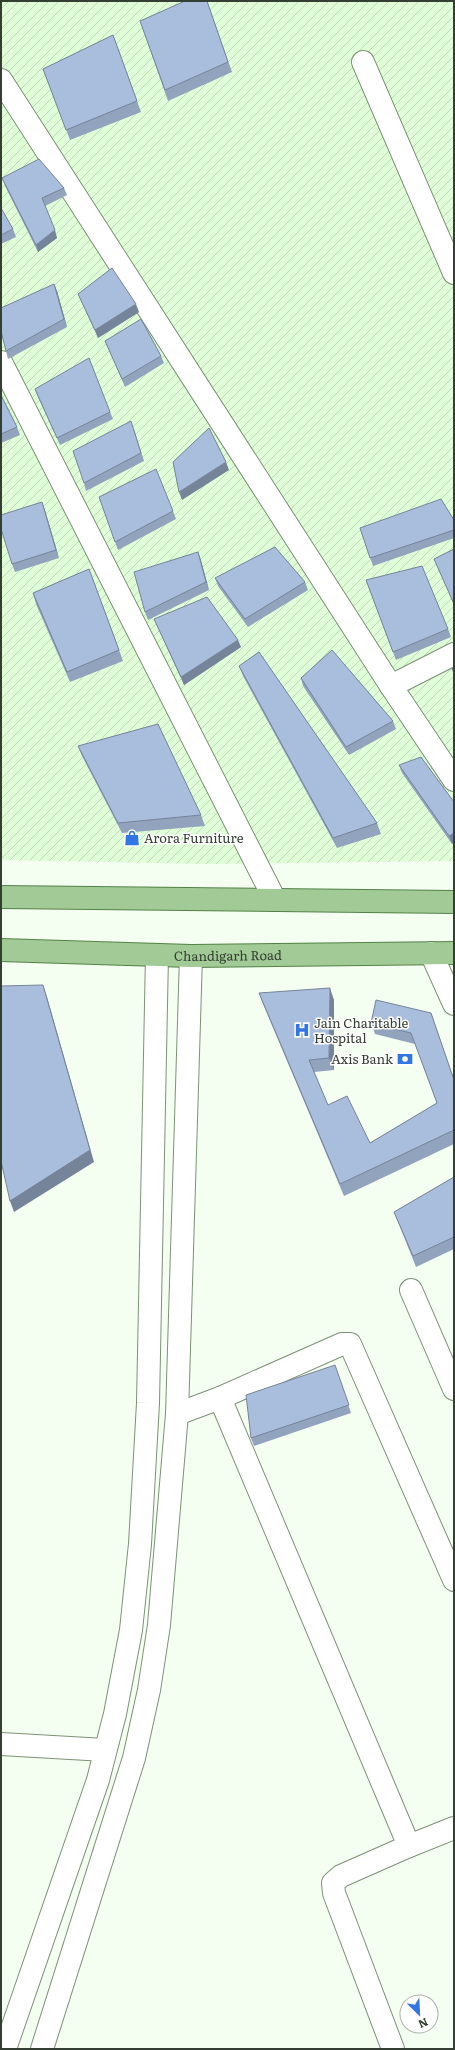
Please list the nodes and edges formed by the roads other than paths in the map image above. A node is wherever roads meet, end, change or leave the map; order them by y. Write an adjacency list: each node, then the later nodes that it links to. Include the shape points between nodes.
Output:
1 (363, 62): 3 (street)
2 (1, 80): 6 (street)
3 (454, 273)
4 (1, 362): 9 (street)
5 (454, 654): 6 (street)
6 (391, 686): 7 (street)
7 (454, 780)
8 (1, 897): 9 (main road)
9 (275, 900): 10 (main road)
10 (454, 902)
11 (1, 950): 14 (main road, Chandigarh Road)
12 (431, 953): 13 (main road, Chandigarh Road); 15 (main road, Chandigarh Road); 16 (street)
13 (454, 953)
14 (158, 955): 15 (main road, Chandigarh Road); 23 (street, via 148,1403 140,1544 131,1630)
15 (191, 956): 20 (street)
16 (454, 1004)
17 (411, 1290): 18 (street)
18 (454, 1389)
19 (220, 1398): 20 (street); 21 (street, via 342,1344 350,1344); 25 (street)
20 (176, 1414): 27 (street, via 159,1625 149,1690 132,1765)
21 (454, 1580)
22 (1, 1744): 23 (street)
23 (106, 1750): 26 (street, via 98,1780)
24 (454, 1828): 25 (street)
25 (410, 1846): 28 (street, via 341,1876 333,1883 334,1893)
26 (5, 2049)
27 (42, 2049)
28 (393, 2049)

